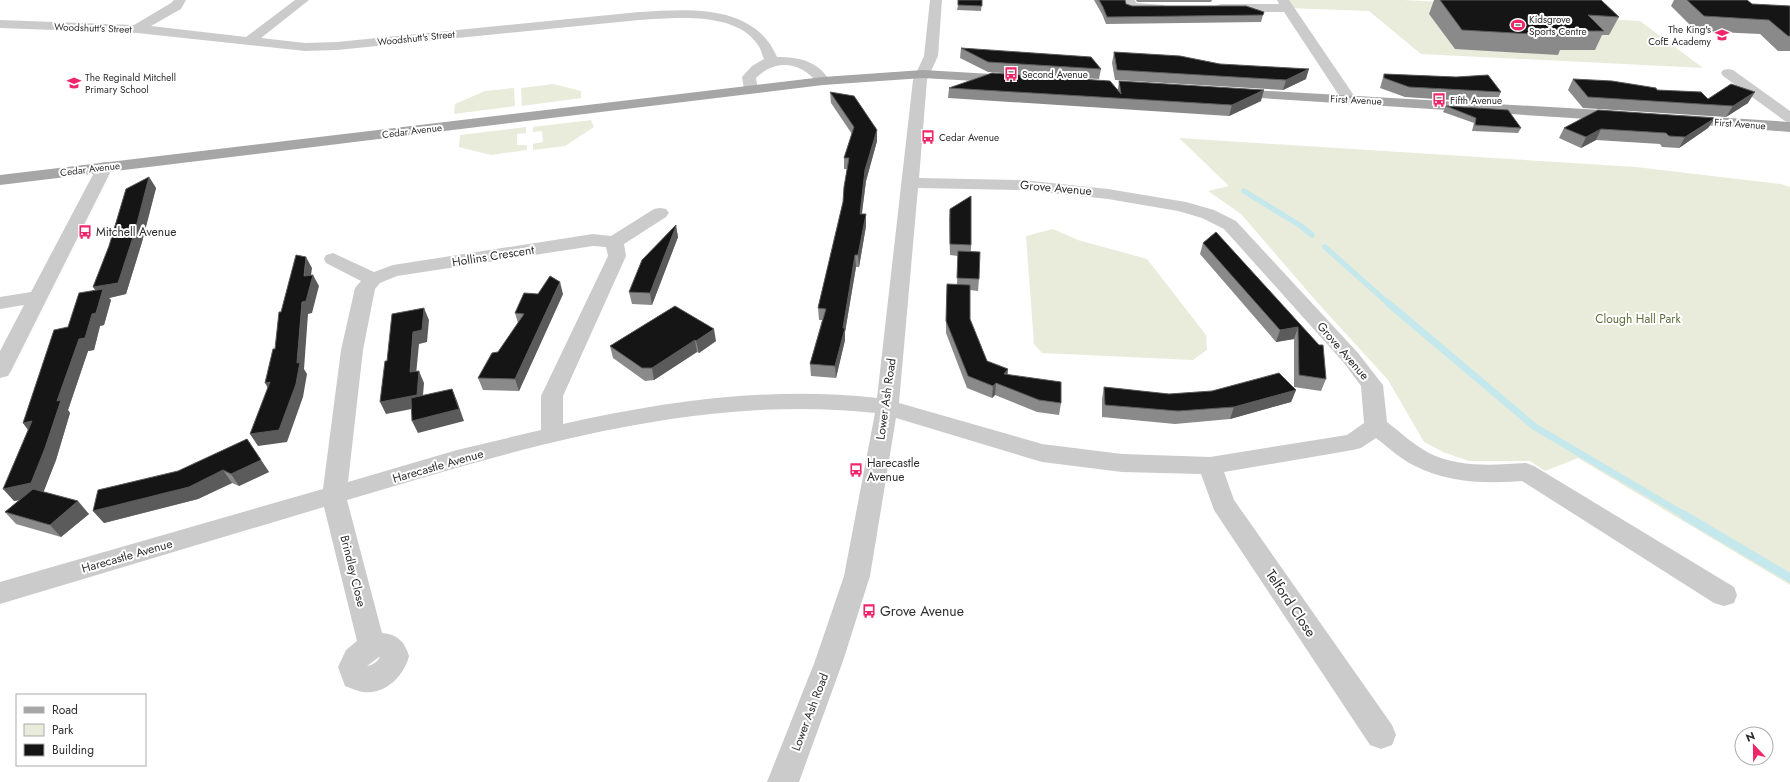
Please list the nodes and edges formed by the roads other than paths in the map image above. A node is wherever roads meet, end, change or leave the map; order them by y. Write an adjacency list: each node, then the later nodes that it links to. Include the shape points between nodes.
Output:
1 (180, 0): 9 (street, via 176,6)
2 (303, 0): 10 (street)
3 (936, 0): 13 (street, via 932,56)
4 (1129, 0): 6 (street, via 1131,7)
5 (1286, 4): 7 (street); 18 (street)
6 (1170, 8)
7 (1210, 8)
8 (0, 24): 9 (street, Woodshutt's Street)
9 (137, 29): 10 (street, Woodshutt's Street)
10 (249, 41): 11 (street, Woodshutt's Street, via 305,47 337,46 637,11 703,15 739,24 763,43)
11 (772, 61): 15 (street, via 799,63 816,70); 16 (street, via 762,65 749,77)
12 (1728, 73): 20 (street)
13 (923, 74): 14 (main road); 15 (main road, Cedar Avenue); 25 (street, Lower Ash Road, via 920,80)
14 (1025, 80)
15 (823, 81): 16 (main road, Cedar Avenue)
16 (751, 89): 23 (main road, Cedar Avenue)
17 (1223, 92): 18 (main road, First Avenue)
18 (1349, 100): 19 (main road, First Avenue)
19 (1632, 117)
20 (1790, 118)
21 (1664, 119): 22 (main road, First Avenue)
22 (1790, 127)
23 (105, 167): 24 (main road, Cedar Avenue); 30 (street)
24 (0, 180)
25 (910, 183): 33 (street, Lower Ash Road); 34 (street, Grove Avenue, via 1023,185 1101,193 1180,206 1208,214 1230,225 1351,358 1372,385)
26 (660, 213): 27 (street)
27 (614, 242): 29 (street, Hollins Crescent, via 593,240 393,272); 35 (street, via 617,256 552,396)
28 (333, 259): 29 (street)
29 (373, 279): 37 (street, via 365,288 352,350)
30 (38, 297): 31 (street); 32 (street)
31 (0, 303)
32 (0, 371)
33 (887, 407): 35 (street, Harecastle Avenue, via 843,402 775,402 709,407 596,425); 36 (street, via 1042,453 1122,463); 42 (street, Lower Ash Road, via 857,576)
34 (1376, 426): 36 (street, via 1354,442); 39 (street, via 1421,459 1452,471 1507,474 1526,472)
35 (552, 435): 37 (street, Harecastle Avenue, via 457,459)
36 (1210, 466): 41 (street, Telford Close, via 1222,503)
37 (334, 496): 38 (street, Harecastle Avenue); 40 (street, Brindley Close)
38 (0, 593)
39 (1724, 595)
40 (372, 647)
41 (1381, 734)
42 (784, 782)

